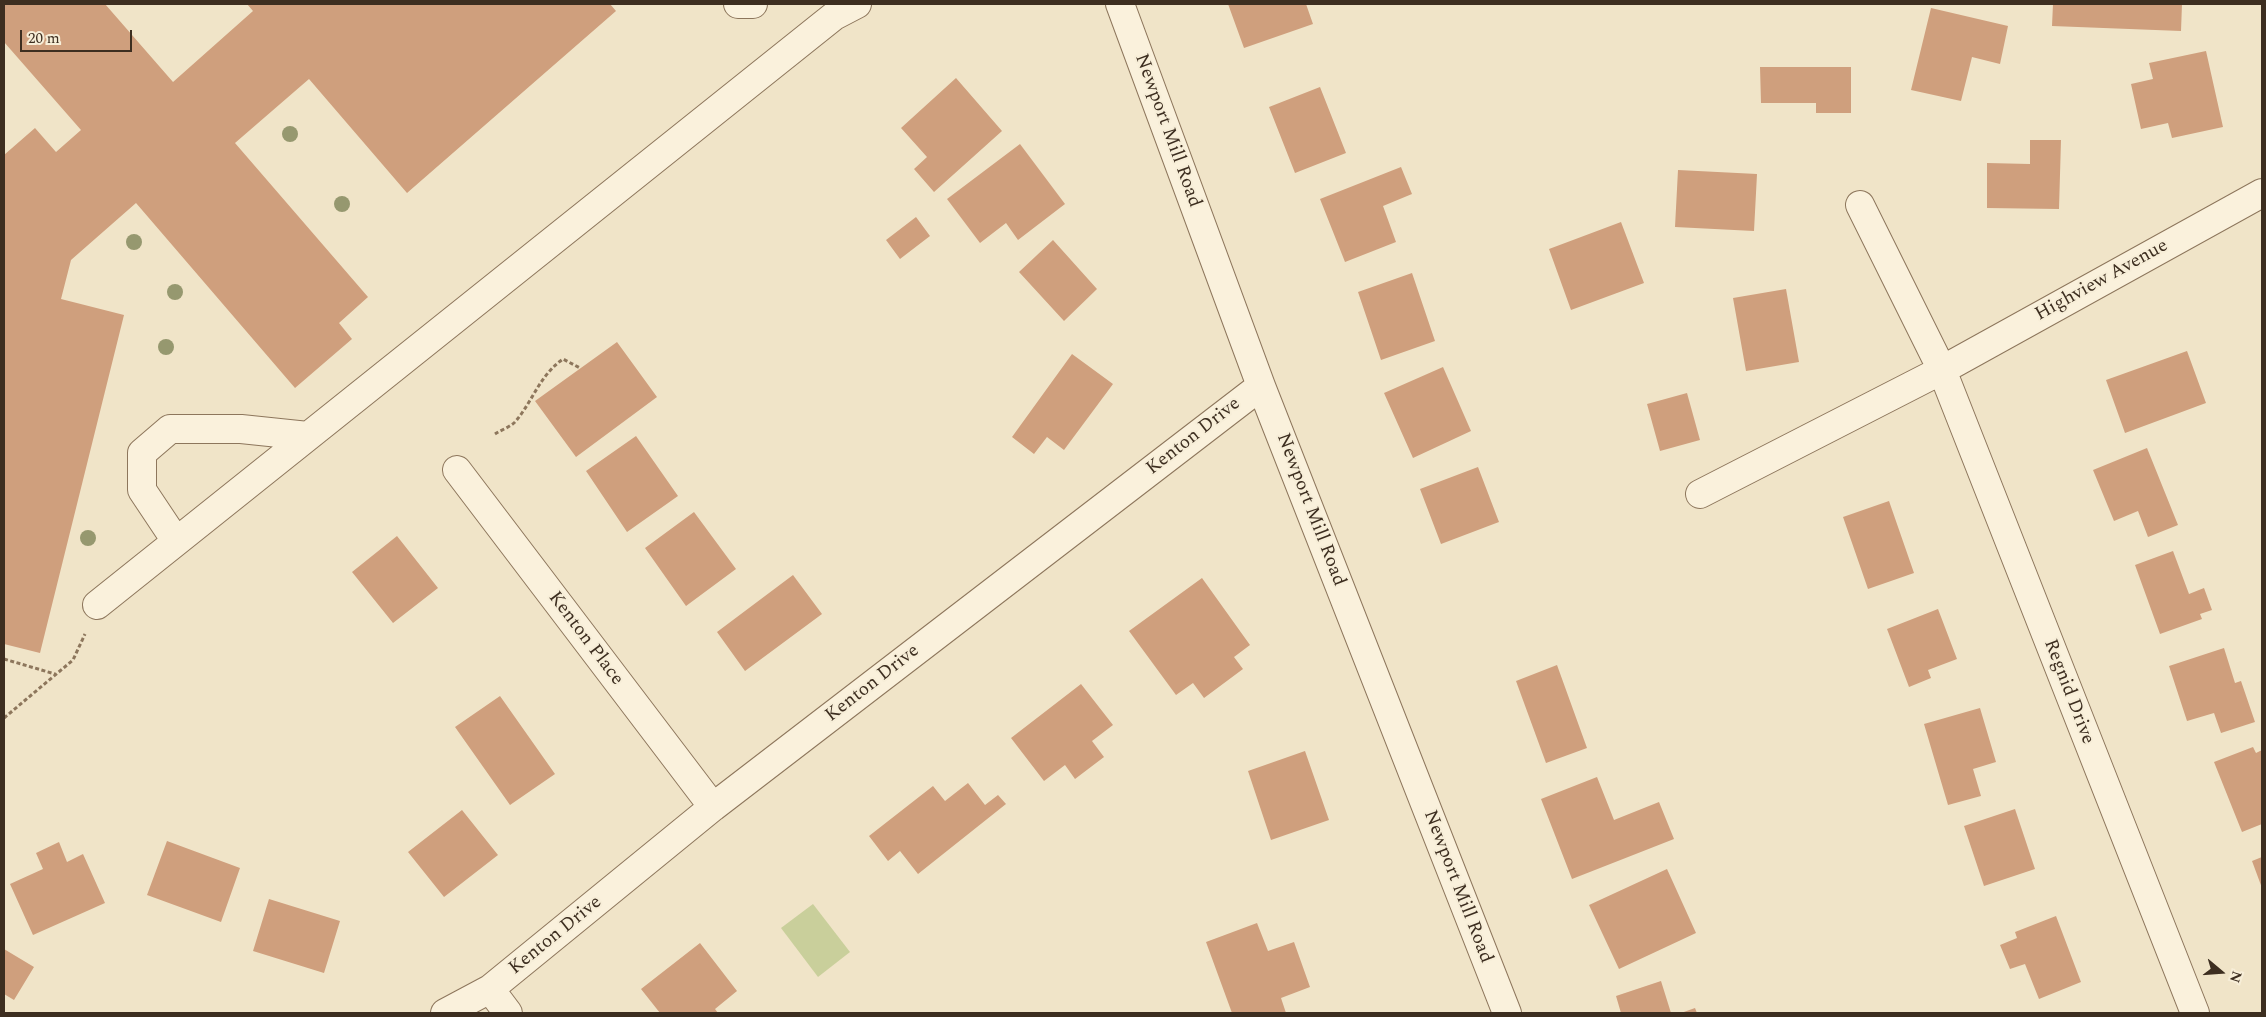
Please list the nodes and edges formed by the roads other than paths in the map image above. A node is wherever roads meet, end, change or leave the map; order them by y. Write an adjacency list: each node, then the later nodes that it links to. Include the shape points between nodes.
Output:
1 (738, 4): 2 (street)
2 (753, 4)
3 (857, 4): 9 (street, via 834,16)
4 (1120, 4): 8 (street, Newport Mill Road)
5 (2262, 192): 7 (street, Highview Avenue)
6 (1860, 205): 7 (street)
7 (1942, 370): 11 (street, Highview Avenue); 19 (street, Regnid Drive)
8 (1262, 386): 14 (street, Kenton Drive); 18 (street, Newport Mill Road)
9 (308, 436): 12 (street); 12 (street, via 241,430 170,429 142,453 142,490)
10 (457, 470): 14 (street, Kenton Place)
11 (1700, 494)
12 (176, 541): 13 (street)
13 (97, 605)
14 (713, 807): 15 (street, Kenton Drive)
15 (490, 989): 16 (street, Kenton Drive); 17 (street)
16 (445, 1013)
17 (508, 1013)
18 (1506, 1013)
19 (2195, 1013)

